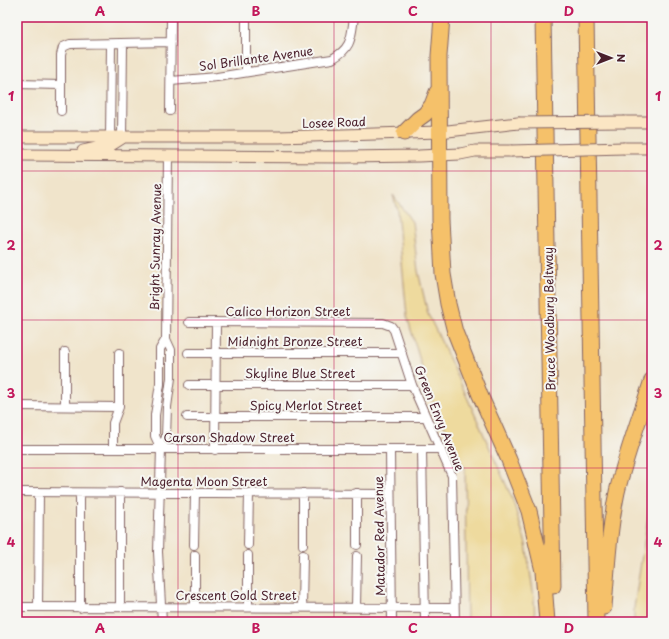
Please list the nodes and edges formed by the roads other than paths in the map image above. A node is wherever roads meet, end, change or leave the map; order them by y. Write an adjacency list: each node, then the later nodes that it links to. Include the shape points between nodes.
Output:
1 (171, 17): 7 (street)
2 (246, 17): 10 (street)
3 (354, 17): 10 (street, Sol Brillante Avenue, via 348,46 332,59)
4 (442, 17): 14 (highway)
5 (543, 17): 88 (highway, Bruce Woodbury Beltway)
6 (586, 17): 89 (highway)
7 (171, 42): 8 (street); 11 (street)
8 (123, 43): 9 (street); 22 (street)
9 (111, 44): 13 (street, via 70,44 63,47); 21 (street)
10 (246, 72): 11 (street, Sol Brillante Avenue)
11 (171, 80): 16 (street)
12 (17, 84): 13 (street)
13 (61, 85): 15 (street)
14 (439, 85): 18 (highway); 19 (highway, via 432,105)
15 (61, 111)
16 (170, 111)
17 (652, 122): 18 (main road, Losee Road, bridge, via 518,123)
18 (439, 132): 19 (main road, Losee Road); 25 (highway)
19 (404, 133): 22 (main road, Losee Road)
20 (17, 137): 21 (main road, Losee Road)
21 (110, 138): 22 (main road, Losee Road)
22 (122, 138): 26 (main road, via 111,145)
23 (652, 148): 25 (main road, bridge, via 475,151)
24 (17, 155): 26 (main road)
25 (440, 155): 27 (main road); 87 (highway, via 440,248 448,304 455,332 528,511 543,571)
26 (57, 156): 27 (main road)
27 (168, 156): 48 (street, Bright Sunray Avenue, via 166,339 171,350 171,378 166,436)
28 (189, 322): 29 (street, Calico Horizon Street)
29 (216, 322): 30 (street, Calico Horizon Street); 34 (street)
30 (388, 325): 35 (street, Green Envy Avenue, via 392,326)
31 (65, 352): 41 (street)
32 (119, 353): 42 (street)
33 (188, 353): 34 (street, Midnight Bronze Street)
34 (216, 353): 35 (street, Midnight Bronze Street); 37 (street)
35 (402, 353): 38 (street, Green Envy Avenue)
36 (652, 380): 90 (highway, via 617,492 610,536)
37 (216, 385): 38 (street, Skyline Blue Street); 39 (street, Skyline Blue Street); 44 (street)
38 (412, 385): 45 (street, Green Envy Avenue)
39 (189, 386)
40 (17, 406): 41 (street)
41 (65, 406): 42 (street)
42 (119, 407): 46 (street, via 113,423)
43 (187, 417): 44 (street, Spicy Merlot Street)
44 (215, 417): 45 (street, Spicy Merlot Street); 50 (street)
45 (426, 417): 52 (street, Green Envy Avenue)
46 (112, 448): 47 (street, Carson Shadow Street); 48 (street, Carson Shadow Street)
47 (17, 449)
48 (161, 449): 50 (street, Carson Shadow Street); 56 (street, Bright Sunray Avenue)
49 (422, 449): 51 (street, Carson Shadow Street); 52 (street, Carson Shadow Street); 81 (street)
50 (215, 450): 51 (street, Carson Shadow Street)
51 (390, 450): 62 (street, Matador Red Avenue)
52 (441, 450): 82 (street, Green Envy Avenue, via 452,476)
53 (17, 492): 54 (street, Magenta Moon Street)
54 (39, 492): 57 (street, Magenta Moon Street); 72 (street)
55 (120, 492): 56 (street, Magenta Moon Street); 57 (street, Magenta Moon Street); 73 (street)
56 (161, 492): 58 (street, Magenta Moon Street); 79 (street, Bright Sunray Avenue, via 158,552)
57 (80, 493): 78 (street)
58 (195, 493): 59 (street, Magenta Moon Street); 63 (street)
59 (249, 493): 60 (street, Magenta Moon Street); 64 (street)
60 (303, 493): 61 (street, Magenta Moon Street); 65 (street)
61 (356, 493): 62 (street, Magenta Moon Street); 66 (street)
62 (390, 494): 77 (street, Matador Red Avenue)
63 (194, 545)
64 (248, 545)
65 (303, 545)
66 (357, 545)
67 (248, 554): 80 (street)
68 (195, 555): 74 (street)
69 (303, 555): 75 (street)
70 (357, 556): 76 (street)
71 (17, 607): 72 (street, Crescent Gold Street)
72 (38, 607): 78 (street, Crescent Gold Street)
73 (120, 607): 78 (street, Crescent Gold Street); 79 (street, Crescent Gold Street)
74 (195, 607): 79 (street, Crescent Gold Street); 80 (street, Crescent Gold Street)
75 (302, 607): 76 (street, Crescent Gold Street); 80 (street, Crescent Gold Street)
76 (356, 607): 77 (street, Crescent Gold Street)
77 (392, 607): 81 (street, Crescent Gold Street); 84 (street, Matador Red Avenue)
78 (80, 608)
79 (162, 608): 83 (street, Bright Sunray Avenue)
80 (248, 608)
81 (424, 608): 82 (street, Crescent Gold Street); 85 (street)
82 (454, 608): 86 (street, Green Envy Avenue)
83 (162, 622)
84 (392, 622)
85 (424, 622)
86 (455, 622)
87 (547, 622)
88 (554, 622)
89 (596, 622)
90 (603, 622)

